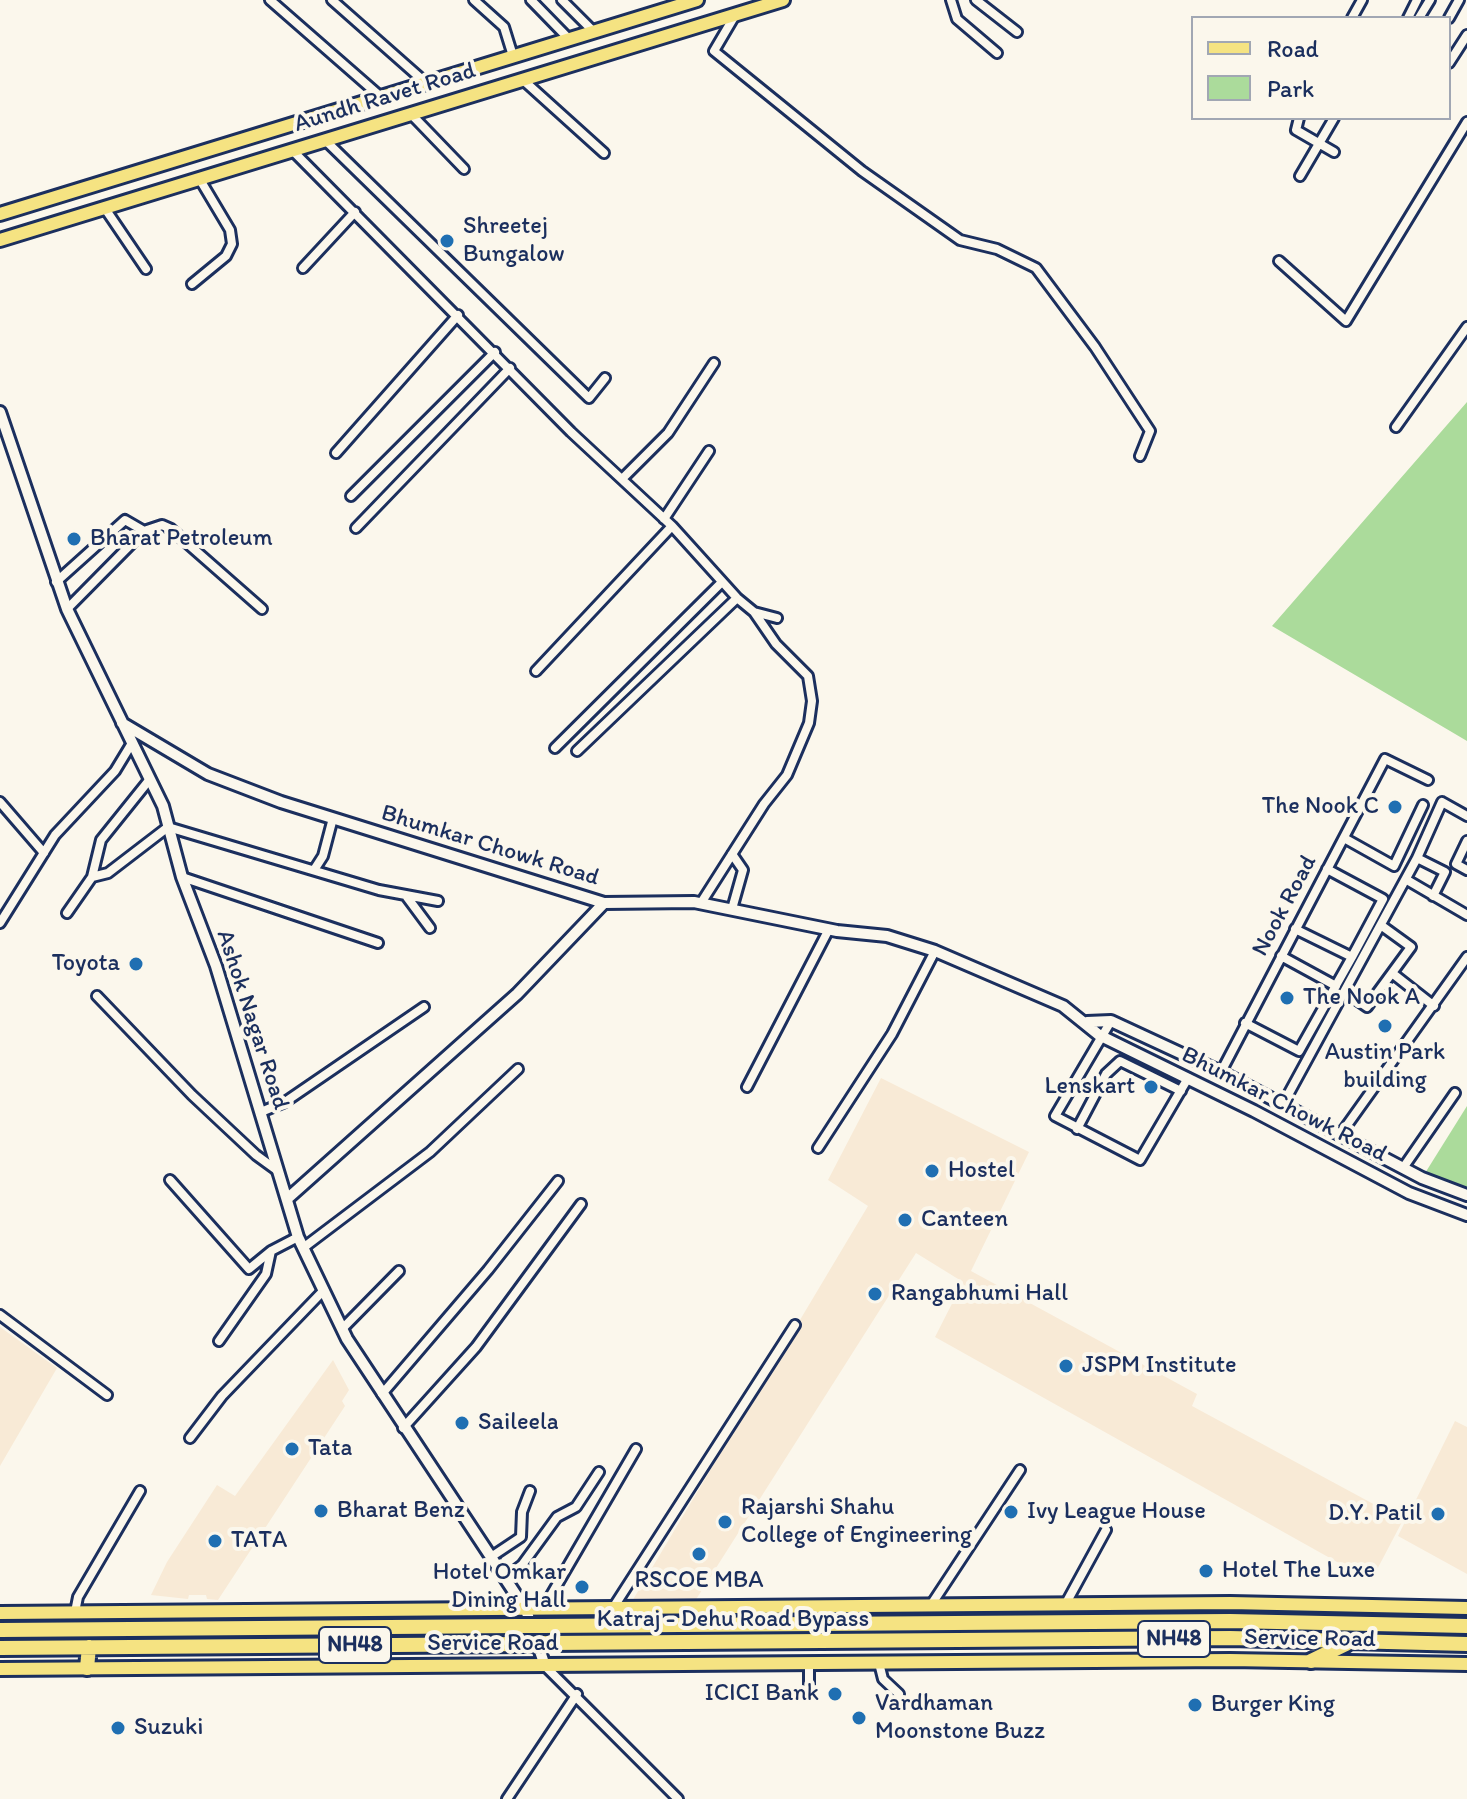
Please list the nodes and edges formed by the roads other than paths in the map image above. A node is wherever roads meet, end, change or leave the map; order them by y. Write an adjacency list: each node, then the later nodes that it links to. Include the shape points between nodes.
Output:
1 (270, 0): 20 (street)
2 (332, 0): 19 (street)
3 (474, 0): 16 (street, via 504,27)
4 (531, 0): 14 (street)
5 (562, 0): 11 (street)
6 (697, 0): 11 (main road, Aundh Ravet Road)
7 (783, 0): 10 (main road, Aundh Ravet Road)
8 (951, 0): 15 (street, via 957,19)
9 (976, 0): 12 (street)
10 (734, 17): 18 (main road, Aundh Ravet Road, via 682,28); 51 (street, via 714,51 862,171 960,240 997,249 1036,268 1144,420 1150,431)
11 (594, 32): 14 (main road, Aundh Ravet Road)
12 (1017, 32)
13 (1467, 35): 17 (street)
14 (569, 39): 16 (main road, Aundh Ravet Road)
15 (997, 53)
16 (513, 56): 19 (main road, Aundh Ravet Road)
17 (1451, 60)
18 (522, 79): 21 (main road, Aundh Ravet Road); 29 (street)
19 (426, 83): 20 (main road, Aundh Ravet Road)
20 (381, 97): 35 (main road, Aundh Ravet Road)
21 (409, 113): 25 (main road, Aundh Ravet Road); 30 (street)
22 (1298, 120): 26 (street, via 1296,130)
23 (1333, 120): 26 (street)
24 (1467, 122): 37 (street, via 1346,321)
25 (325, 139): 27 (main road, Aundh Ravet Road); 46 (street, via 589,398)
26 (1319, 144): 28 (street); 31 (street)
27 (291, 149): 32 (main road, Aundh Ravet Road); 34 (street)
28 (1334, 152)
29 (604, 153)
30 (464, 169)
31 (1300, 176)
32 (199, 178): 33 (main road, Aundh Ravet Road); 40 (street, via 230,230 232,244 226,256)
33 (104, 207): 36 (main road, Aundh Ravet Road); 39 (street)
34 (355, 212): 38 (street); 41 (street)
35 (0, 214)
36 (0, 240)
37 (1279, 261)
38 (303, 268)
39 (146, 269)
40 (192, 284)
41 (458, 315): 43 (street); 50 (street)
42 (1467, 327): 48 (street)
43 (495, 352): 45 (street); 53 (street)
44 (714, 363): 52 (street, via 668,433)
45 (510, 368): 52 (street); 56 (street)
46 (605, 378)
47 (0, 412): 58 (street, Ashok Nagar Road)
48 (1396, 427)
49 (709, 451): 54 (street)
50 (336, 453)
51 (1140, 456)
52 (622, 479): 54 (street)
53 (351, 496)
54 (664, 519): 55 (street)
55 (672, 526): 59 (street); 65 (street)
56 (356, 528)
57 (144, 531): 58 (street, via 125,520); 61 (street); 62 (street, via 157,525 171,529)
58 (56, 582): 61 (street, Ashok Nagar Road)
59 (722, 582): 60 (street); 68 (street)
60 (737, 598): 63 (street); 69 (street)
61 (67, 609): 66 (street, Ashok Nagar Road)
62 (262, 609)
63 (754, 612): 64 (street); 80 (street, via 808,676 812,701 809,723 787,775)
64 (777, 618)
65 (536, 671)
66 (122, 723): 67 (street, Ashok Nagar Road); 75 (street, Bhumkar Chowk Road, via 208,774)
67 (132, 743): 70 (street, Ashok Nagar Road); 79 (street, via 115,771)
68 (555, 748)
69 (577, 751)
70 (150, 779): 76 (street, Ashok Nagar Road); 85 (street, via 101,840)
71 (1428, 780): 77 (street, Nook Road, via 1385,759)
72 (0, 802): 79 (street)
73 (1423, 805): 77 (street, via 1394,866)
74 (1467, 816): 81 (street, via 1442,802)
75 (333, 818): 83 (street); 91 (street, Bhumkar Chowk Road)
76 (168, 827): 83 (street); 85 (street, via 108,873); 86 (street, Ashok Nagar Road)
77 (1344, 838): 82 (street, Nook Road)
78 (1467, 841): 84 (street, via 1456,864)
79 (44, 853): 96 (street)
80 (732, 854): 92 (street); 93 (street, via 743,870)
81 (1417, 858): 87 (street); 88 (street, via 1445,872)
82 (1327, 869): 100 (street, Nook Road); 104 (street, via 1383,899)
83 (314, 870): 89 (street)
84 (1467, 870)
85 (92, 877): 94 (street)
86 (182, 877): 101 (street); 123 (street, Ashok Nagar Road)
87 (1407, 880): 88 (street); 97 (street)
88 (1433, 896): 95 (street)
89 (407, 897): 90 (street); 98 (street)
90 (438, 901)
91 (604, 903): 92 (street, Bhumkar Chowk Road); 133 (street, via 517,994)
92 (701, 903): 93 (street, Bhumkar Chowk Road)
93 (732, 909): 99 (street, Bhumkar Chowk Road)
94 (67, 913)
95 (1467, 915)
96 (0, 923)
97 (1382, 926): 106 (street, via 1411,947); 108 (street)
98 (430, 928)
99 (829, 929): 102 (street, Bhumkar Chowk Road, via 887,936); 119 (street)
100 (1295, 929): 103 (street, Nook Road); 104 (street)
101 (378, 943)
102 (935, 951): 113 (street, Bhumkar Chowk Road, via 1063,1006); 127 (street, via 892,1034)
103 (1281, 956): 107 (street); 114 (street, Nook Road)
104 (1352, 957): 107 (street)
105 (1467, 957): 110 (street)
106 (1392, 973): 108 (street, via 1367,1007); 110 (street)
107 (1336, 986): 114 (street, via 1299,1051)
108 (1345, 992): 122 (street)
109 (97, 996): 129 (street, via 192,1095)
110 (1434, 1006): 126 (street)
111 (424, 1007): 123 (street, via 285,1102)
112 (1111, 1021): 113 (street, Bhumkar Chowk Road); 115 (street); 117 (street, Bhumkar Chowk Road)
113 (1087, 1022): 115 (street, Bhumkar Chowk Road)
114 (1245, 1023): 117 (street, Nook Road)
115 (1099, 1035): 118 (street, Bhumkar Chowk Road); 125 (street, via 1055,1116)
116 (518, 1069): 137 (street, via 430,1152)
117 (1221, 1072): 122 (street, Bhumkar Chowk Road)
118 (1188, 1078): 120 (street); 124 (street, Bhumkar Chowk Road)
119 (747, 1087)
120 (1181, 1091): 125 (street, via 1120,1061 1106,1074); 125 (street, via 1140,1160)
121 (1455, 1093): 128 (street)
122 (1283, 1104): 124 (street); 126 (street, Bhumkar Chowk Road)
123 (261, 1112): 129 (street, Ashok Nagar Road)
124 (1274, 1121): 135 (street, Bhumkar Chowk Road, via 1409,1193)
125 (1077, 1129)
126 (1340, 1135): 128 (street, Bhumkar Chowk Road)
127 (818, 1148)
128 (1403, 1168): 132 (street, Bhumkar Chowk Road)
129 (278, 1171): 133 (street, Ashok Nagar Road)
130 (170, 1180): 138 (street, via 249,1269)
131 (558, 1181): 145 (street)
132 (1467, 1195)
133 (287, 1199): 136 (street, Ashok Nagar Road)
134 (581, 1204): 147 (street, via 476,1347)
135 (1467, 1215)
136 (298, 1237): 137 (street, Ashok Nagar Road); 138 (street)
137 (303, 1248): 140 (street, Ashok Nagar Road)
138 (271, 1251): 144 (street, via 266,1274)
139 (399, 1271): 143 (street)
140 (324, 1290): 143 (street, Ashok Nagar Road); 148 (street, via 222,1396)
141 (0, 1315): 146 (street)
142 (795, 1325): 161 (street)
143 (342, 1329): 145 (street, Ashok Nagar Road)
144 (219, 1341)
145 (382, 1394): 147 (street, Ashok Nagar Road)
146 (107, 1395)
147 (403, 1428): 155 (street, Ashok Nagar Road)
148 (190, 1438)
149 (636, 1449): 160 (street)
150 (1020, 1470): 158 (street)
151 (599, 1472): 156 (street, via 576,1507 557,1517 522,1565)
152 (140, 1491): 163 (street, via 78,1597)
153 (530, 1491): 155 (street, via 521,1537)
154 (1106, 1530): 157 (street)
155 (491, 1557): 156 (street, Ashok Nagar Road)
156 (505, 1578): 162 (street, Ashok Nagar Road)
157 (1065, 1605): 158 (main road, Service Road); 159 (main road, Service Road)
158 (931, 1606): 161 (main road, Service Road)
159 (1467, 1608)
160 (543, 1609): 161 (main road, Service Road); 162 (main road, Service Road)
161 (613, 1609)
162 (526, 1610): 163 (main road, Service Road); 175 (street, Ashok Nagar Road)
163 (75, 1612): 164 (main road, Service Road)
164 (0, 1613)
165 (1467, 1626): 166 (highway, Katraj - Dehu Road Bypass / NH48, bridge, via 1230,1621)
166 (0, 1630)
167 (1350, 1642): 168 (highway, Katraj - Dehu Road Bypass / NH48); 169 (highway, Katraj - Dehu Road Bypass / NH48, bridge, via 1230,1638); 171 (highway)
168 (1467, 1644)
169 (89, 1647): 170 (highway, Katraj - Dehu Road Bypass / NH48); 176 (highway)
170 (0, 1648)
171 (1311, 1661): 173 (main road, Service Road); 174 (main road, Service Road)
172 (809, 1663): 173 (main road, Service Road); 175 (main road, Service Road); 178 (street)
173 (879, 1663): 180 (street, via 883,1679)
174 (1467, 1664)
175 (545, 1666): 176 (main road, Service Road); 179 (street)
176 (87, 1668): 177 (main road, Service Road)
177 (0, 1669)
178 (809, 1686)
179 (577, 1694): 181 (street); 182 (street)
180 (899, 1694)
181 (507, 1799)
182 (678, 1799)

